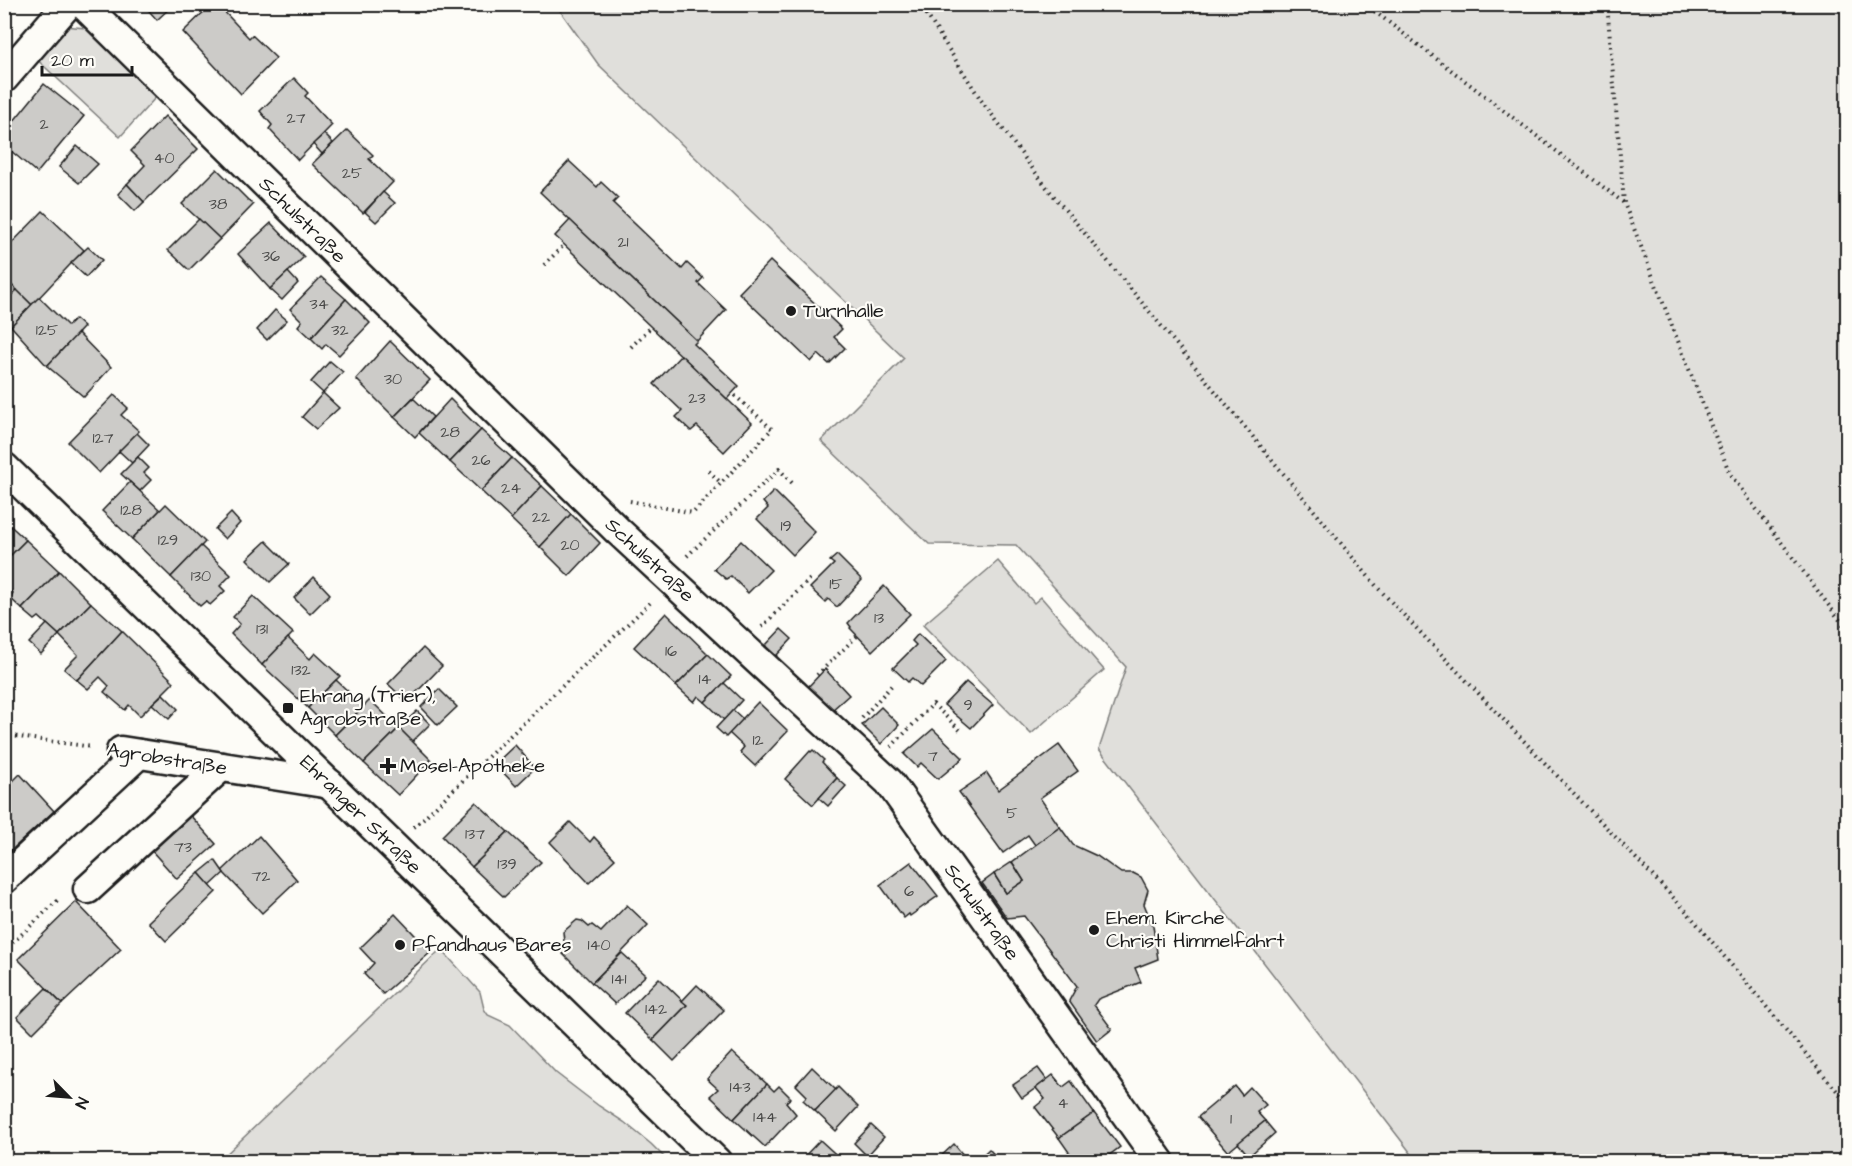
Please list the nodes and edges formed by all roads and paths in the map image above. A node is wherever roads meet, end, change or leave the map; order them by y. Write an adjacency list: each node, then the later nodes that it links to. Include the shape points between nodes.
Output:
1 (68, 4): 6 (street)
2 (83, 4): 19 (street, Schulstraße)
3 (920, 4): 36 (path, via 981,100 1048,189 1377,588 1687,912)
4 (1365, 4): 7 (path)
5 (1607, 4): 7 (path)
6 (4, 78)
7 (1624, 203): 21 (path, via 1730,474)
8 (564, 245): 9 (path)
9 (544, 265)
10 (651, 327): 11 (path)
11 (631, 346)
12 (732, 393): 15 (path, via 772,429)
13 (4, 467): 31 (street, Ehranger Straße)
14 (709, 471): 15 (path)
15 (721, 483): 17 (path, via 693,513)
16 (794, 485): 19 (path, via 779,469)
17 (629, 501)
18 (812, 576): 20 (path)
19 (670, 578): 24 (street, Schulstraße); 32 (path)
20 (762, 627)
21 (1848, 631)
22 (857, 636): 24 (path)
23 (892, 686): 25 (path)
24 (795, 697): 30 (street, Schulstraße)
25 (857, 724)
26 (963, 733): 30 (path, via 933,704)
27 (4, 735): 28 (path, Agrobstraße)
28 (130, 753): 29 (street, Agrobstraße); 33 (street)
29 (221, 767): 31 (street, Agrobstraße); 34 (street)
30 (872, 767): 38 (street, Schulstraße, via 889,782)
31 (330, 784): 32 (street, Ehranger Straße)
32 (394, 846): 37 (street, Ehranger Straße)
33 (4, 879)
34 (88, 890): 35 (path, via 60,898)
35 (4, 951)
36 (1848, 1104)
37 (717, 1161)
38 (1160, 1161)

